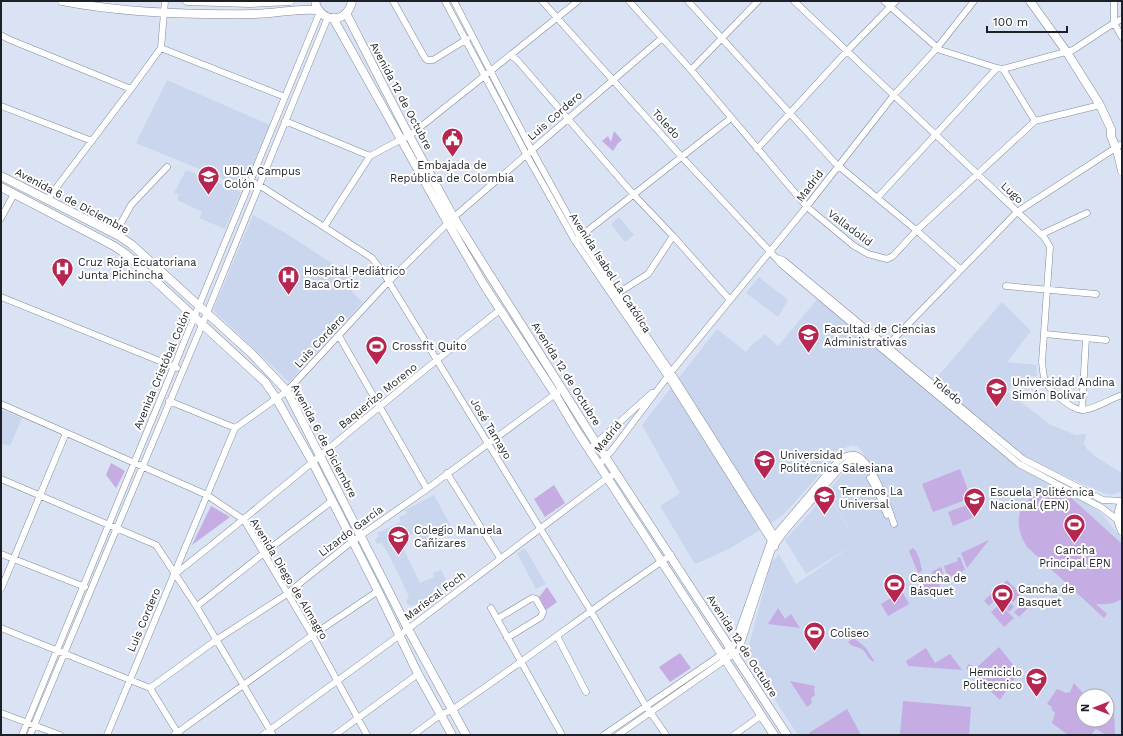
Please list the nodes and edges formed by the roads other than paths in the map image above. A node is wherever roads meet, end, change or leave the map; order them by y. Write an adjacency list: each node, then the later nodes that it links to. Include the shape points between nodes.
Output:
1 (62, 1): 24 (main road)
2 (165, 1): 24 (street)
3 (187, 1): 21 (main road)
4 (290, 1): 21 (main road)
5 (315, 1): 23 (main road)
6 (352, 1): 25 (main road)
7 (393, 1): 36 (street, via 425,58 433,60)
8 (445, 1): 36 (street, Avenida Isabel La Católica)
9 (454, 1): 32 (street, Avenida Isabel La Católica)
10 (542, 1): 28 (street, Toledo)
11 (578, 1): 28 (street)
12 (629, 1): 33 (street, Valladolid)
13 (688, 1): 34 (street)
14 (758, 1): 34 (street)
15 (794, 1): 40 (street, Lugo)
16 (884, 1): 22 (street)
17 (896, 1): 22 (street)
18 (974, 1): 38 (street, Madrid)
19 (1030, 1): 39 (main road)
20 (1114, 1): 30 (street)
21 (214, 2): 26 (main road)
22 (891, 7): 38 (street); 40 (street)
23 (319, 11): 26 (main road); 27 (main road); 49 (street, Avenida Cristóbal Colón)
24 (163, 12): 26 (main road); 37 (street)
25 (346, 13): 27 (main road, via 339,18); 58 (main road, Avenida 12 de Octubre)
26 (214, 14)
27 (331, 18): 55 (street, Avenida Cristóbal Colón); 59 (main road, Avenida 12 de Octubre)
28 (557, 18): 41 (street); 46 (street, Toledo)
29 (1122, 19): 30 (street)
30 (1114, 23): 35 (street); 39 (street, via 1072,50)
31 (1, 35): 47 (street)
32 (472, 36): 36 (street); 44 (street, Avenida Isabel La Católica)
33 (662, 38): 43 (street, Valladolid); 46 (street, Luis Cordero)
34 (722, 38): 43 (street); 52 (street)
35 (1122, 38)
36 (465, 40): 45 (street, Avenida Isabel La Católica)
37 (161, 48): 47 (street); 49 (street)
38 (937, 48): 42 (street); 48 (street, Madrid)
39 (1066, 51): 42 (street); 50 (main road)
40 (846, 52): 48 (street, Lugo); 52 (street)
41 (510, 54): 44 (street); 54 (street)
42 (1000, 68): 56 (street); 57 (street)
43 (691, 70): 53 (street, Valladolid)
44 (490, 71): 45 (street); 63 (street, Avenida Isabel La Católica)
45 (484, 75): 58 (street); 64 (street, Avenida Isabel La Católica)
46 (613, 80): 54 (street, Luis Cordero); 66 (street, Toledo)
47 (131, 89): 60 (street)
48 (894, 95): 57 (street, Lugo); 68 (street, Madrid)
49 (285, 97): 73 (street, Avenida Cristóbal Colón)
50 (1100, 105): 56 (street, Valladolid); 62 (main road, via 1111,136)
51 (1, 106): 60 (street)
52 (790, 112): 61 (street); 68 (street)
53 (731, 118): 61 (street, Valladolid); 66 (street)
54 (568, 119): 63 (street, Luis Cordero); 77 (street)
55 (285, 121): 65 (street); 74 (street, Avenida Cristóbal Colón)
56 (1035, 121): 71 (street, Valladolid)
57 (936, 135): 71 (street, Lugo); 78 (street)
58 (409, 136): 59 (street); 83 (main road, Avenida 12 de Octubre)
59 (400, 140): 65 (street); 85 (main road, Avenida 12 de Octubre)
60 (92, 141): 79 (street)
61 (757, 148): 80 (street, Valladolid)
62 (1119, 148): 67 (main road); 81 (street)
63 (532, 150): 64 (street, Luis Cordero); 91 (street, Avenida Isabel La Católica)
64 (526, 154): 83 (street, Luis Cordero); 91 (street, Avenida Isabel La Católica)
65 (370, 156): 86 (street)
66 (682, 157): 77 (street); 92 (street, Toledo)
67 (1121, 158): 70 (main road)
68 (838, 166): 78 (street); 80 (street, Madrid)
69 (167, 167): 88 (street, via 131,205)
70 (1122, 171)
71 (977, 174): 81 (street, Lugo); 87 (street, Valladolid)
72 (1, 176): 79 (main road, Avenida 6 de Diciembre)
73 (250, 181): 74 (street, José Tamayo); 101 (street, Avenida Cristóbal Colón)
74 (259, 185): 86 (street, José Tamayo); 103 (street, Avenida Cristóbal Colón)
75 (1, 187): 76 (main road, Avenida 6 de Diciembre)
76 (14, 194): 84 (street); 104 (main road, Avenida 6 de Diciembre, via 126,254)
77 (634, 194): 90 (street); 91 (street)
78 (878, 198): 87 (street)
79 (48, 200): 88 (main road, Avenida 6 de Diciembre)
80 (807, 207): 87 (street, Valladolid, via 854,246 868,254 887,259 893,256); 92 (street, Madrid)
81 (1017, 212): 89 (street, Lugo); 93 (street)
82 (1087, 213): 89 (street)
83 (454, 217): 85 (street, Luis Cordero); 116 (main road, Avenida 12 de Octubre)
84 (1, 218)
85 (447, 223): 94 (street, Luis Cordero); 102 (main road, Avenida 12 de Octubre)
86 (324, 227): 94 (street, José Tamayo, via 372,258)
87 (916, 230): 93 (street)
88 (115, 234): 101 (main road, Avenida 6 de Diciembre, via 131,244)
89 (1042, 234): 96 (street, Lugo, via 1050,247)
90 (673, 236): 98 (street, via 648,274); 100 (street)
91 (577, 239): 98 (street, Avenida Isabel La Católica)
92 (770, 252): 100 (street, Madrid); 110 (street, Toledo, via 783,260)
93 (960, 269): 110 (street)
94 (389, 281): 107 (street, Luis Cordero); 111 (street, José Tamayo)
95 (1006, 286): 96 (street)
96 (1048, 290): 97 (street); 106 (street, Lugo)
97 (1096, 294)
98 (615, 295): 114 (street, Avenida Isabel La Católica)
99 (1, 297): 112 (street)
100 (730, 300): 114 (street, Madrid)
101 (200, 306): 103 (main road, Avenida 6 de Diciembre); 104 (street, Avenida Cristóbal Colón)
102 (500, 310): 111 (street, Baquerizo Moreno); 118 (main road, Avenida 12 de Octubre)
103 (206, 313): 105 (street, Avenida Cristóbal Colón); 117 (main road, Avenida 6 de Diciembre, via 258,360)
104 (195, 318): 105 (main road, Avenida 6 de Diciembre); 112 (street, Avenida Cristóbal Colón)
105 (201, 324): 113 (street, Avenida Cristóbal Colón); 120 (main road, Avenida 6 de Diciembre, via 265,382)
106 (1045, 334): 108 (street); 124 (street, Lugo, via 1042,362 1045,382 1074,409)
107 (339, 336): 117 (street, Luis Cordero); 123 (street)
108 (1086, 338): 109 (street); 124 (street)
109 (1106, 340)
110 (884, 348): 145 (street, Toledo, via 1023,459 1103,500); 147 (street, Toledo, via 1020,464 1102,508)
111 (437, 360): 123 (street, Baquerizo Moreno); 127 (street, José Tamayo)
112 (173, 367): 113 (street); 133 (street, Avenida Cristóbal Colón)
113 (182, 370): 121 (street, Avenida Cristóbal Colón)
114 (669, 375): 115 (street, Madrid); 154 (street, Avenida Isabel La Católica)
115 (662, 384): 128 (street, Madrid); 131 (street, Madrid)
116 (562, 389): 118 (street, Lizardo García); 128 (main road, Avenida 12 de Octubre)
117 (287, 391): 120 (street, Luis Cordero); 130 (main road, Avenida 6 de Diciembre)
118 (555, 394): 127 (street, Lizardo García); 129 (main road, Avenida 12 de Octubre)
119 (1122, 395): 124 (street)
120 (276, 398): 125 (street, Luis Cordero); 134 (main road, Avenida 6 de Diciembre)
121 (169, 401): 125 (street); 136 (street, Avenida Cristóbal Colón)
122 (1, 404): 126 (street, Avenida Diego de Almagro)
123 (380, 406): 130 (street, Baquerizo Moreno); 141 (street)
124 (1082, 410)
125 (235, 428): 142 (street, Luis Cordero)
126 (66, 433): 133 (street, Avenida Diego de Almagro); 143 (street)
127 (488, 443): 137 (street, Lizardo García); 151 (street, José Tamayo)
128 (597, 443): 129 (street, Madrid); 131 (main road, Avenida 12 de Octubre)
129 (589, 449): 135 (main road, Avenida 12 de Octubre)
130 (321, 456): 134 (street, Baquerizo Moreno); 153 (main road, Avenida 6 de Diciembre)
131 (606, 457): 135 (street, Madrid); 138 (main road, Avenida 12 de Octubre)
132 (850, 457): 148 (street, via 858,460 866,472); 154 (street, via 845,456 838,461); 156 (street)
133 (134, 463): 136 (street, Avenida Diego de Almagro); 149 (street, Avenida Cristóbal Colón)
134 (312, 463): 144 (main road, Avenida 6 de Diciembre); 146 (street, Baquerizo Moreno)
135 (599, 465): 139 (main road, Avenida 12 de Octubre)
136 (142, 466): 142 (street, Avenida Diego de Almagro); 150 (street, Avenida Cristóbal Colón)
137 (447, 473): 141 (street, Lizardo García); 160 (street)
138 (619, 476): 139 (street, Mariscal Foch, via 612,475); 159 (main road, Avenida 12 de Octubre)
139 (607, 478): 151 (street, Mariscal Foch); 162 (main road, Avenida 12 de Octubre)
140 (1, 479): 143 (street)
141 (426, 489): 153 (street, Lizardo García)
142 (208, 495): 146 (street, Avenida Diego de Almagro); 163 (street, Luis Cordero)
143 (40, 496): 149 (street); 161 (street)
144 (332, 501): 155 (main road, Avenida 6 de Diciembre); 157 (street)
145 (1122, 502): 147 (main road)
146 (244, 520): 157 (street, Avenida Diego de Almagro); 163 (street, Baquerizo Moreno)
147 (1118, 521): 152 (main road)
148 (892, 522)
149 (108, 525): 150 (street); 164 (street, Avenida Cristóbal Colón)
150 (116, 529): 163 (street, via 156,545); 165 (street, Avenida Cristóbal Colón)
151 (541, 529): 160 (street, Mariscal Foch); 171 (street, José Tamayo)
152 (1122, 531)
153 (361, 535): 155 (street, Lizardo García); 174 (main road, Avenida 6 de Diciembre)
154 (772, 538): 156 (street, Avenida Isabel La Católica); 181 (street)
155 (353, 541): 167 (main road, Avenida 6 de Diciembre); 168 (street, Lizardo García)
156 (776, 544): 181 (street, via 743,642 739,650)
157 (264, 553): 168 (street, Avenida Diego de Almagro); 169 (street)
158 (1, 554): 161 (street)
159 (671, 555): 162 (street); 181 (main road, Avenida 12 de Octubre)
160 (500, 558): 174 (street, Mariscal Foch)
161 (13, 559): 164 (street); 166 (street)
162 (662, 562): 171 (street); 183 (main road, Avenida 12 de Octubre)
163 (175, 573): 169 (street); 186 (street, Luis Cordero)
164 (83, 586): 165 (street); 180 (street, Avenida Cristóbal Colón)
165 (91, 589): 182 (street, Avenida Cristóbal Colón)
166 (1, 590)
167 (378, 590): 175 (main road, Avenida 6 de Diciembre); 176 (street)
168 (287, 594): 176 (street, Avenida Diego de Almagro); 179 (street, Lizardo García)
169 (197, 606): 179 (street)
170 (491, 608): 172 (street)
171 (591, 611): 177 (street); 192 (street, José Tamayo)
172 (497, 619): 178 (street); 178 (street, via 532,598 536,599 543,612 541,617)
173 (1, 628): 180 (street)
174 (408, 629): 175 (street, Mariscal Foch); 191 (main road, Avenida 6 de Diciembre)
175 (400, 635): 185 (main road, Avenida 6 de Diciembre); 187 (street, Mariscal Foch)
176 (312, 636): 187 (street, Avenida Diego de Almagro); 188 (street)
177 (557, 636): 184 (street); 190 (street)
178 (507, 638): 184 (street)
179 (216, 640): 188 (street); 189 (street, Lizardo García)
180 (56, 651): 182 (street); 197 (street, Avenida Cristóbal Colón)
181 (733, 651): 183 (street); 217 (main road, Avenida 12 de Octubre)
182 (64, 654): 186 (street); 198 (street, Avenida Cristóbal Colón)
183 (723, 657): 192 (street); 195 (main road, Avenida 12 de Octubre)
184 (521, 663): 191 (street); 211 (street)
185 (418, 674): 194 (main road, Avenida 6 de Diciembre); 196 (street)
186 (130, 680): 189 (street); 204 (street, Luis Cordero)
187 (336, 681): 196 (street, Avenida Diego de Almagro); 199 (street, Mariscal Foch)
188 (243, 684): 199 (street); 200 (street)
189 (150, 688): 200 (street)
190 (586, 692)
191 (452, 710): 194 (street); 210 (main road, Avenida 6 de Diciembre)
192 (648, 710): 212 (street); 213 (street); 214 (street, José Tamayo)
193 (1, 713): 197 (street)
194 (440, 715): 208 (street); 209 (main road, Avenida 6 de Diciembre)
195 (762, 715): 215 (street); 216 (main road, Avenida 12 de Octubre)
196 (358, 718): 206 (street); 207 (street, Avenida Diego de Almagro)
197 (27, 722): 198 (street); 201 (street, Avenida Cristóbal Colón)
198 (34, 725): 202 (street, Avenida Cristóbal Colón); 203 (street)
199 (272, 732): 205 (street, Mariscal Foch)
200 (177, 734)
201 (22, 735)
202 (30, 735)
203 (60, 735)
204 (107, 735)
205 (262, 735)
206 (336, 735)
207 (367, 735)
208 (413, 735)
209 (452, 735)
210 (466, 735)
211 (562, 735)
212 (604, 735)
213 (618, 735)
214 (666, 735)
215 (734, 735)
216 (774, 735)
217 (786, 735)

